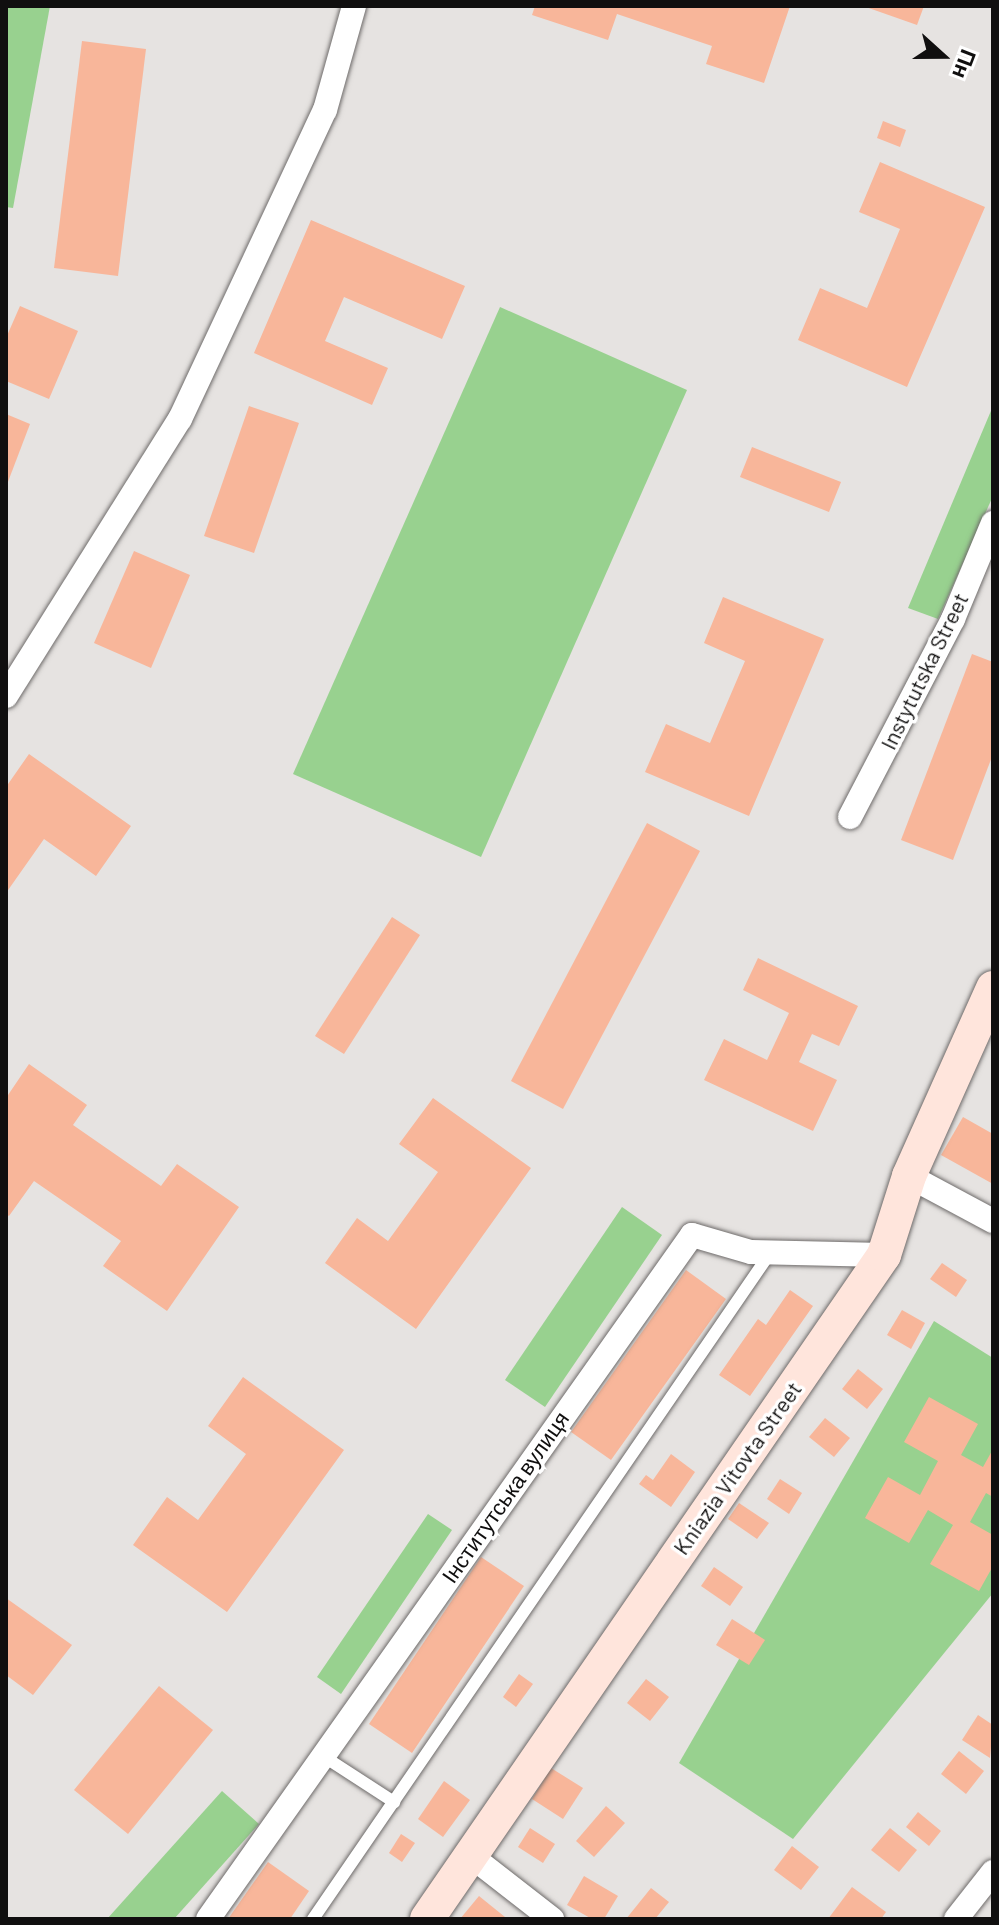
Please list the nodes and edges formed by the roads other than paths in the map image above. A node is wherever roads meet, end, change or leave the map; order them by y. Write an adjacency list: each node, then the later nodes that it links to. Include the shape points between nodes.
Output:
1 (354, 6): 3 (street, via 325,110 180,419)
2 (993, 523): 4 (street, Instytutska Street, via 953,619)
3 (6, 696)
4 (850, 817)
5 (993, 988): 6 (street, Kniazia Vitovta Street)
6 (909, 1176): 7 (street); 9 (street, Kniazia Vitovta Street)
7 (993, 1221)
8 (770, 1253): 9 (street, Інститутська вулиця); 10 (street, Інститутська вулиця, via 692,1235); 11 (lane)
9 (884, 1255): 12 (street, Kniazia Vitovta Street)
10 (323, 1756): 11 (lane); 14 (street, Інститутська вулиця)
11 (394, 1802): 15 (lane)
12 (471, 1856): 16 (street, Kniazia Vitovta Street); 17 (street)
13 (993, 1872): 18 (street)
14 (208, 1919)
15 (313, 1919)
16 (427, 1919)
17 (552, 1919)
18 (956, 1919)

